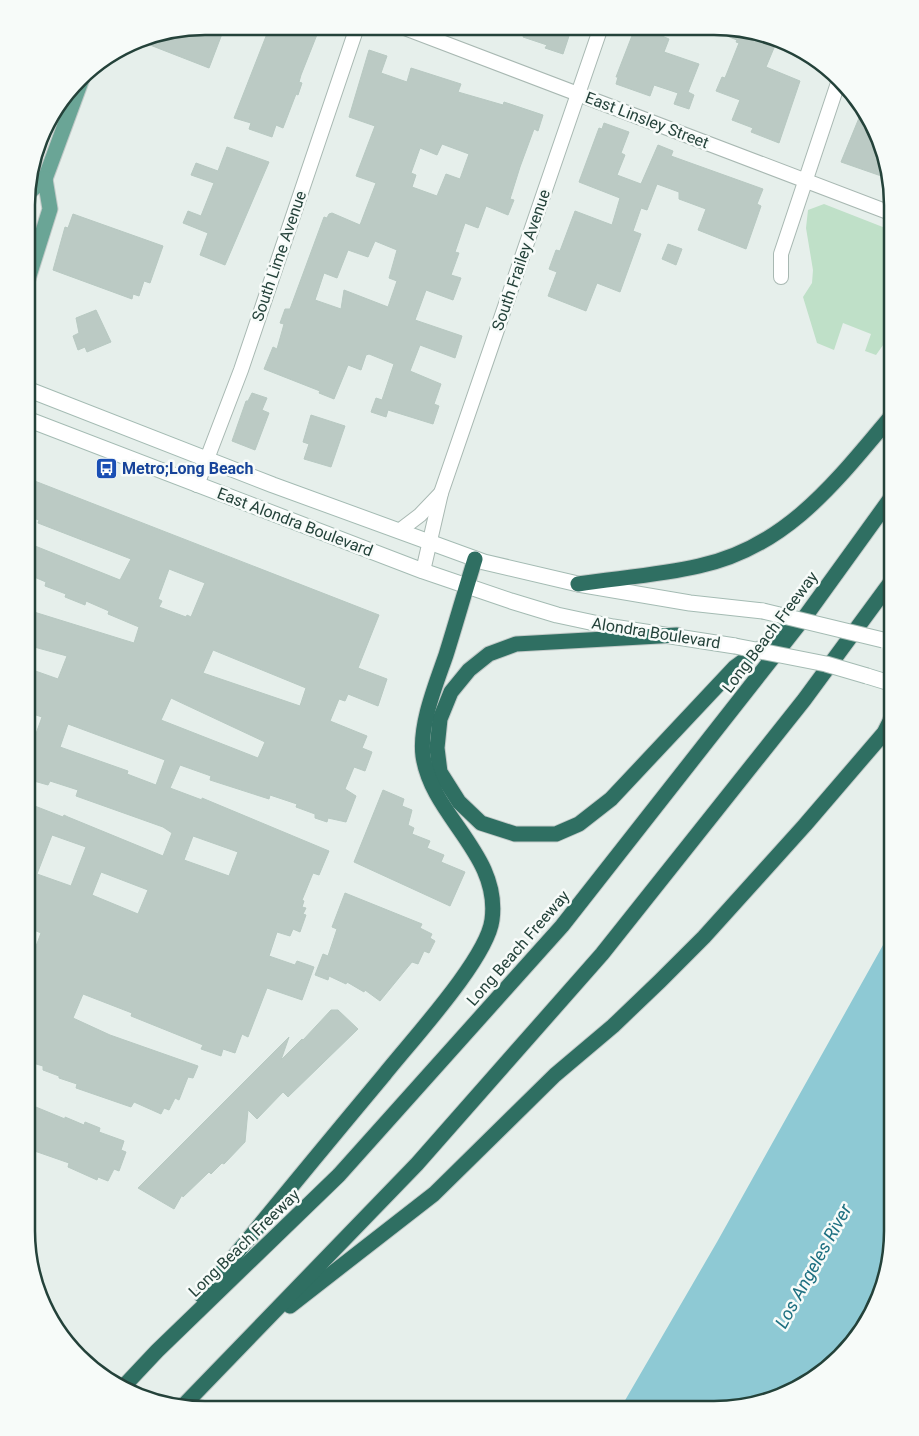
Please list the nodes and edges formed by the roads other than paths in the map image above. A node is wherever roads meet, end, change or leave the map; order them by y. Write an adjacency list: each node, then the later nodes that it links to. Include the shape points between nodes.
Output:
1 (353, 35): 16 (street, South Lime Avenue, via 241,370)
2 (423, 35): 5 (street, East Linsley Street)
3 (597, 35): 5 (street, South Frailey Avenue)
4 (836, 88): 8 (street)
5 (578, 94): 8 (street, East Linsley Street); 18 (street, South Frailey Avenue)
6 (76, 95): 7 (main road)
7 (44, 179): 9 (main road); 11 (main road, via 50,209)
8 (806, 180): 10 (street, East Linsley Street); 12 (street, via 781,254)
9 (36, 186)
10 (884, 210)
11 (35, 257)
12 (781, 277)
13 (35, 393): 16 (main road, East Alondra Boulevard)
14 (35, 422): 17 (main road, East Alondra Boulevard)
15 (884, 424): 24 (highway, via 817,502 749,550 700,566)
16 (206, 459): 17 (street, South Lime Avenue); 20 (main road, East Alondra Boulevard)
17 (197, 484): 23 (main road, East Alondra Boulevard)
18 (441, 493): 20 (street, South Frailey Avenue); 21 (street, South Frailey Avenue)
19 (884, 507): 27 (highway, Long Beach Freeway)
20 (399, 531): 21 (main road, East Alondra Boulevard)
21 (430, 542): 22 (main road); 23 (street, South Frailey Avenue)
22 (475, 559): 24 (main road); 25 (highway)
23 (423, 571): 25 (main road, Alondra Boulevard)
24 (578, 584): 29 (main road, bridge, via 690,603 763,611)
25 (467, 586): 28 (main road, Alondra Boulevard, via 557,614 613,627); 33 (highway, via 432,700 424,733 423,755 430,780 446,810 480,858 492,888 492,920 484,947 427,1022)
26 (884, 591): 32 (highway, via 804,700 602,954 417,1164)
27 (807, 614): 28 (highway, via 735,667 611,799 578,824 556,834 515,834 481,823 459,802 440,772 437,748 440,719 451,692 469,670 489,654 516,644); 33 (highway, Long Beach Freeway, via 556,933 339,1175)
28 (677, 635): 30 (main road, Alondra Boulevard, bridge, via 826,664)
29 (884, 640)
30 (884, 681)
31 (884, 733): 32 (highway, via 704,936 613,1026 555,1075 434,1194)
32 (243, 1342): 35 (highway)
33 (157, 1351): 34 (highway, Long Beach Freeway)
34 (128, 1382)
35 (188, 1400)

